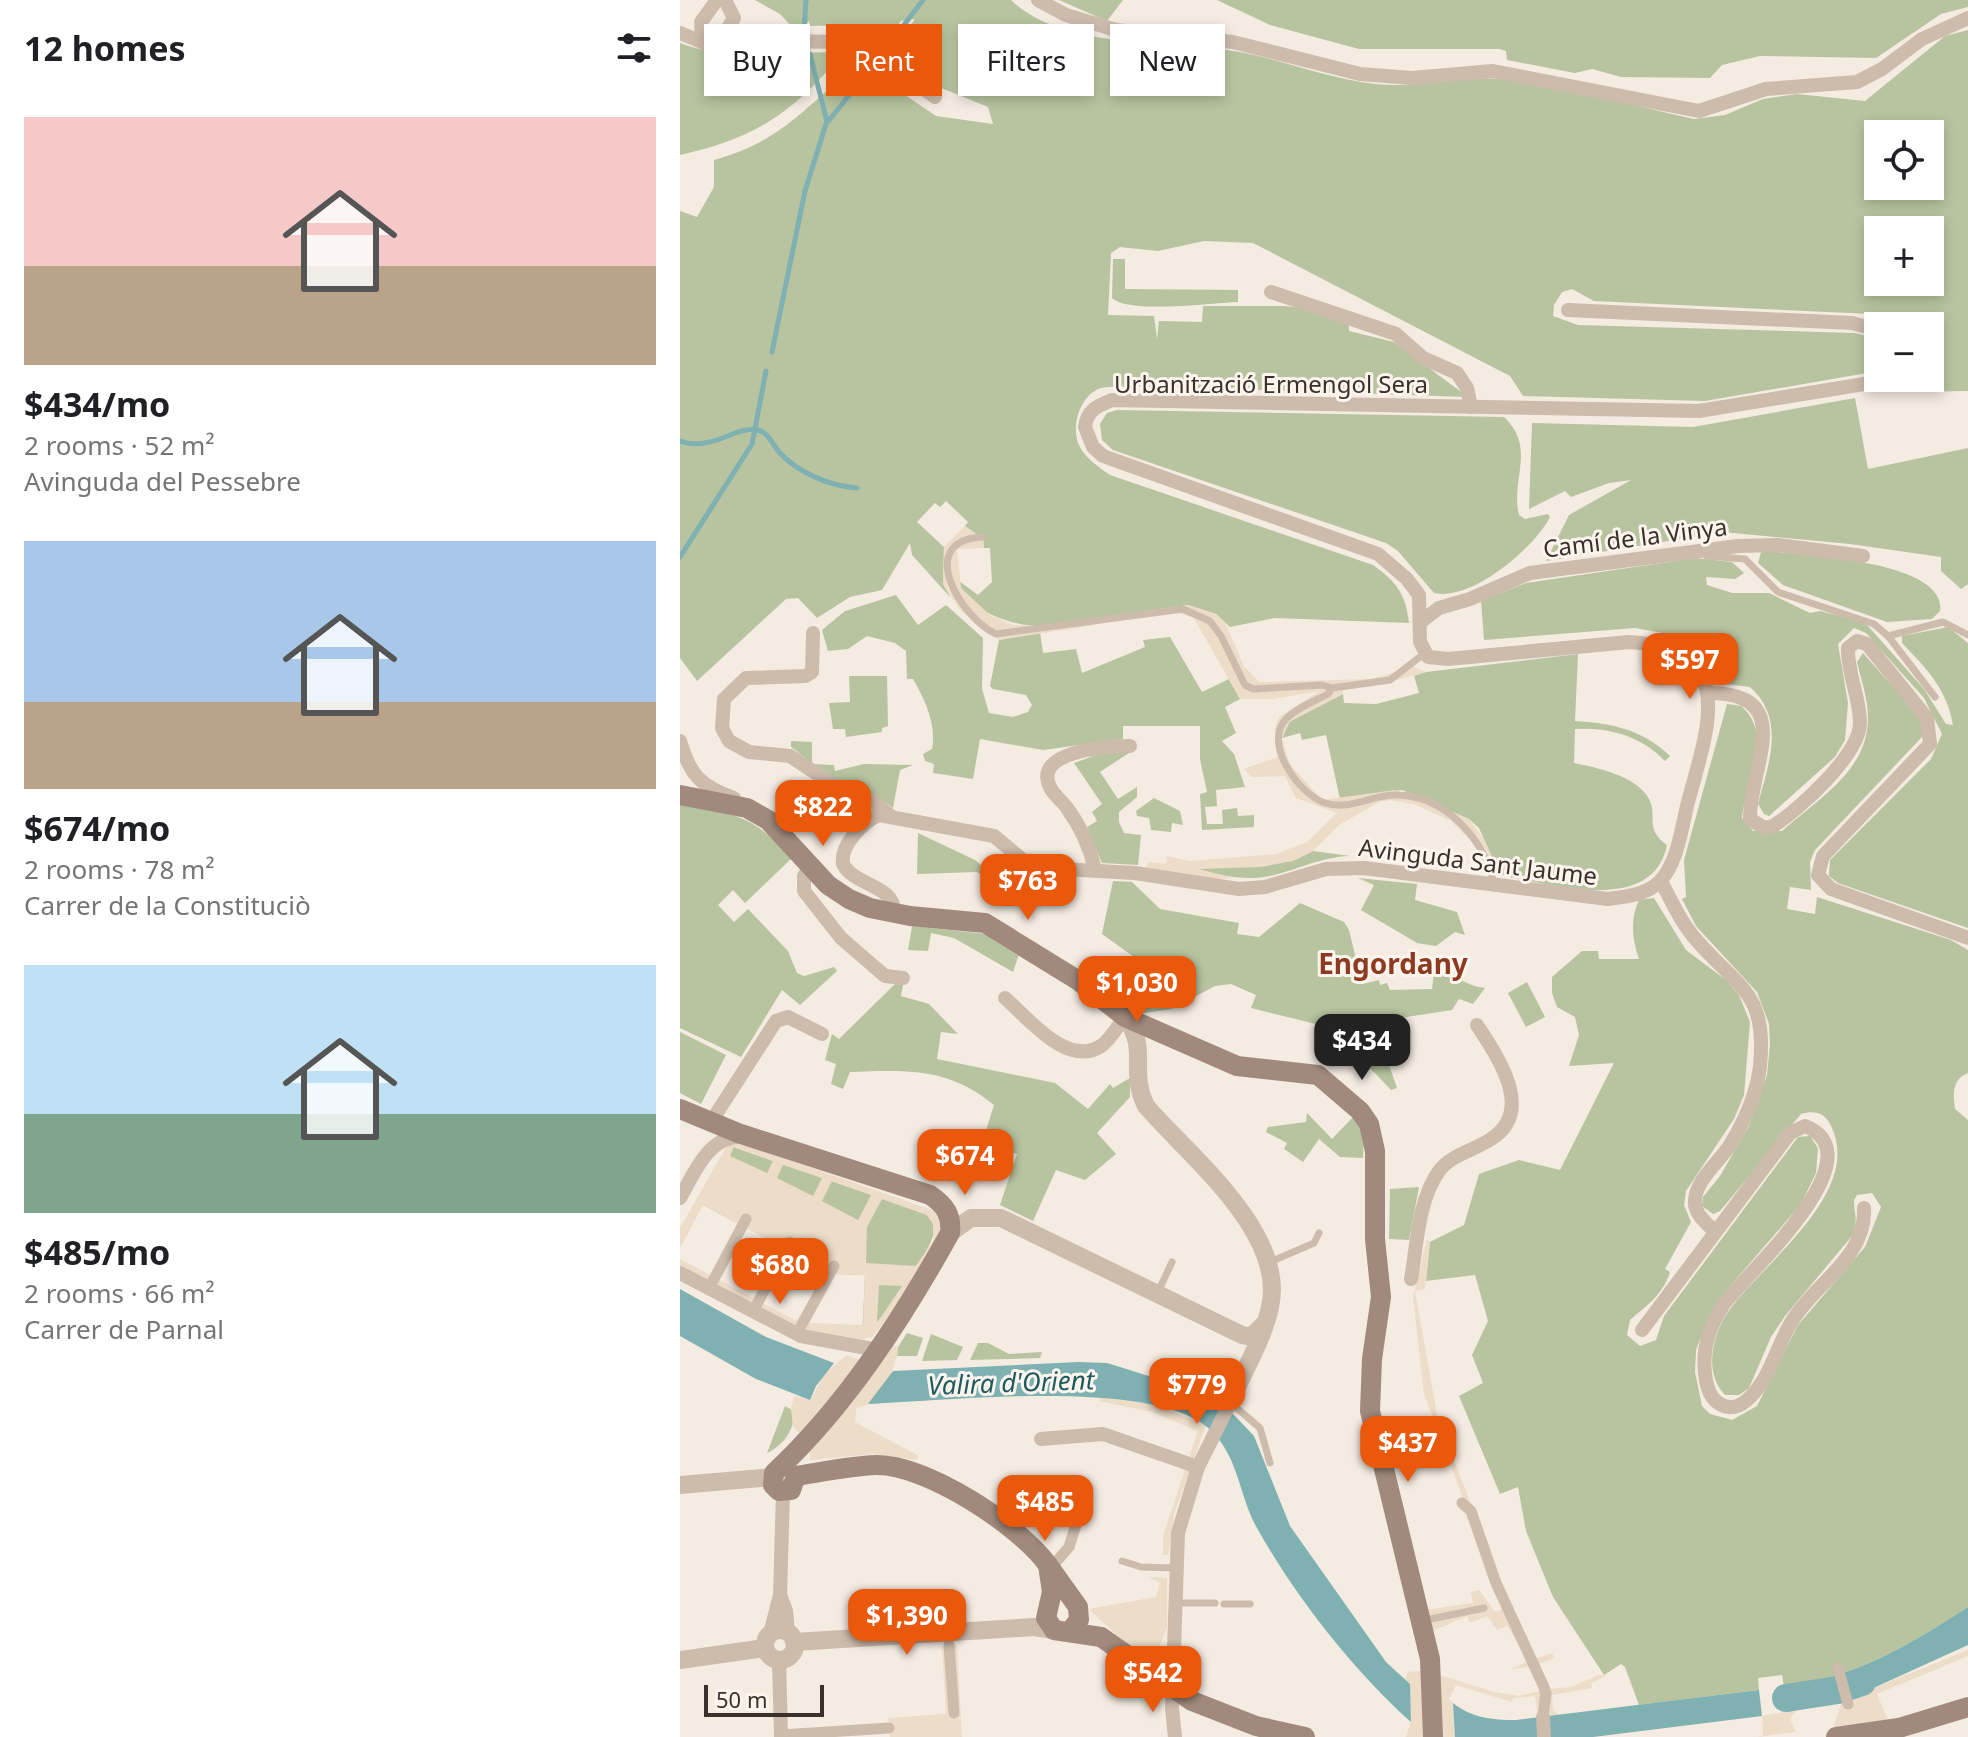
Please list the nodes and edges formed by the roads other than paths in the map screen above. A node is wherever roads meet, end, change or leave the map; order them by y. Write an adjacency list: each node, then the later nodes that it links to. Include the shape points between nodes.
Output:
1 (1038, 0): 3 (street, via 1116,30 1233,42 1360,74 1412,78 1493,71 1699,111 1766,89 1857,82 1922,39)
2 (721, 4): 4 (street); 5 (street, via 734,18)
3 (1968, 18)
4 (701, 22): 6 (street); 7 (street)
5 (731, 24)
6 (680, 31): 7 (street)
7 (702, 41)
8 (810, 41): 9 (street, via 836,42 877,56)
9 (935, 97)
10 (1271, 292): 14 (street, Urbanització Ermengol Sera, via 1396,334 1423,358 1457,373)
11 (1568, 310): 12 (street)
12 (1864, 326)
13 (1864, 384): 14 (street, Urbanització Ermengol Sera, via 1720,410)
14 (1471, 407): 18 (street, Urbanització Ermengol Sera, via 1112,400 1086,418 1093,447 1115,462 1378,554 1414,587)
15 (982, 537): 23 (lane, via 952,548 947,576 971,616 996,634 1183,609 1210,621 1245,685)
16 (1678, 551): 17 (street, Camí de la Vinya, via 1778,545); 18 (street, Camí de la Vinya, via 1530,573 1439,608); 21 (lane, via 1745,559 1778,592 1874,624)
17 (1863, 556)
18 (1422, 621): 22 (street, Urbanització Ermengol Sera)
19 (813, 633): 30 (street, via 812,672 746,678 724,699 722,728 739,747 790,756)
20 (1968, 635): 21 (lane, via 1943,622)
21 (1888, 636): 25 (lane)
22 (1423, 648): 23 (lane, via 1390,680); 24 (street, via 1435,660 1595,643 1655,643 1692,661 1705,676)
23 (1332, 688): 34 (lane, via 1287,717 1280,730 1287,769 1313,798 1327,804 1356,805 1395,795 1415,798 1452,816 1482,847)
24 (1709, 693): 33 (street, via 1709,723 1678,839); 36 (street, via 1738,696 1757,711 1765,743 1750,819 1764,828 1773,826 1853,746 1860,722 1848,648 1857,641 1867,644 1927,718 1930,744 1823,856 1818,875 1831,889)
25 (1935, 697)
26 (680, 741): 29 (street, via 696,777)
27 (1130, 746): 32 (street, via 1072,754 1057,761 1050,773 1051,789 1082,829)
28 (680, 795): 29 (main road)
29 (747, 808): 31 (main road, via 768,820)
30 (892, 817): 32 (street, Avinguda Sant Jaume, via 994,836 1029,865); 35 (street, via 871,819 842,857 847,872 887,893 895,903)
31 (810, 867): 35 (main road, via 837,893); 37 (street, via 804,891 853,953 885,976)
32 (1095, 870): 34 (street, Avinguda Sant Jaume, via 1239,889 1346,867)
33 (1661, 881): 34 (street, Avinguda Sant Jaume, via 1639,893 1608,899); 50 (street, via 1698,942 1747,991 1762,1040 1753,1097 1694,1198 1699,1215)
34 (1494, 884)
35 (894, 913): 39 (main road, via 985,923 1066,972)
36 (1968, 938)
37 (903, 978)
38 (1005, 998): 39 (street, via 1052,1039 1075,1051 1102,1046)
39 (1125, 1017): 42 (main road); 43 (street, via 1137,1033)
40 (1477, 1025): 58 (street, via 1507,1075 1512,1105 1502,1130 1448,1161 1431,1183)
41 (822, 1034): 44 (street, via 788,1017 776,1021)
42 (1168, 1035): 43 (street, via 1149,1042); 81 (main road, via 1237,1066 1318,1075 1369,1124 1375,1151 1380,1276 1370,1411)
43 (1139, 1055): 55 (street, via 1139,1092 1146,1106 1241,1211)
44 (695, 1115): 45 (main road); 46 (street, via 706,1128)
45 (752, 1137): 46 (street, via 722,1140); 51 (main road, via 942,1203)
46 (709, 1150): 47 (street)
47 (680, 1198)
48 (1864, 1208): 50 (street, via 1857,1246 1810,1296 1760,1386 1737,1407 1721,1405 1710,1393 1704,1372 1706,1343 1725,1304 1817,1194 1827,1154 1821,1135 1805,1126 1790,1133)
49 (746, 1219): 59 (street)
50 (1714, 1231): 64 (street)
51 (950, 1233): 60 (street, via 971,1218 1001,1218); 65 (main road)
52 (1319, 1233): 55 (lane, via 1314,1243)
53 (790, 1242): 61 (street)
54 (1172, 1262): 60 (lane)
55 (1268, 1262): 62 (street, via 1273,1290)
56 (834, 1266): 63 (street)
57 (680, 1273): 65 (street, via 801,1336)
58 (1411, 1279)
59 (713, 1281)
60 (1158, 1292): 62 (street, via 1242,1335 1251,1337)
61 (757, 1304)
62 (1265, 1324): 66 (street)
63 (801, 1326)
64 (1642, 1330)
65 (874, 1356): 70 (main road)
66 (1230, 1403): 68 (lane, via 1260,1428); 69 (street)
67 (1041, 1439): 69 (street, via 1103,1434)
68 (1270, 1463)
69 (1198, 1467): 76 (street, via 1182,1511)
70 (784, 1478): 71 (street); 75 (main road, via 877,1465 917,1473 1009,1524); 83 (street)
71 (680, 1485)
72 (1462, 1503): 92 (street, via 1471,1511 1489,1566 1546,1693)
73 (1082, 1506): 75 (street, via 1069,1547)
74 (1122, 1561): 76 (lane)
75 (1052, 1564): 80 (main road)
76 (1175, 1568): 77 (street)
77 (1174, 1603): 78 (lane); 82 (street)
78 (1250, 1604)
79 (1484, 1608): 81 (lane)
80 (1062, 1615): 83 (street, via 1018,1628); 86 (main road)
81 (1419, 1621): 97 (main road, via 1430,1659)
82 (1174, 1627): 86 (street, via 1165,1656 1153,1662); 88 (street)
83 (779, 1643): 85 (street); 94 (street)
84 (949, 1645): 91 (street)
85 (680, 1660)
86 (1135, 1660): 88 (main road, via 1155,1674)
87 (1838, 1668): 89 (street)
88 (1172, 1697): 95 (street); 96 (main road)
89 (1848, 1704)
90 (1968, 1707): 99 (main road, via 1899,1728)
91 (954, 1713)
92 (1543, 1717): 98 (street)
93 (889, 1728): 94 (street)
94 (781, 1736)
95 (1175, 1737)
96 (1305, 1737)
97 (1433, 1737)
98 (1544, 1737)
99 (1836, 1737)

